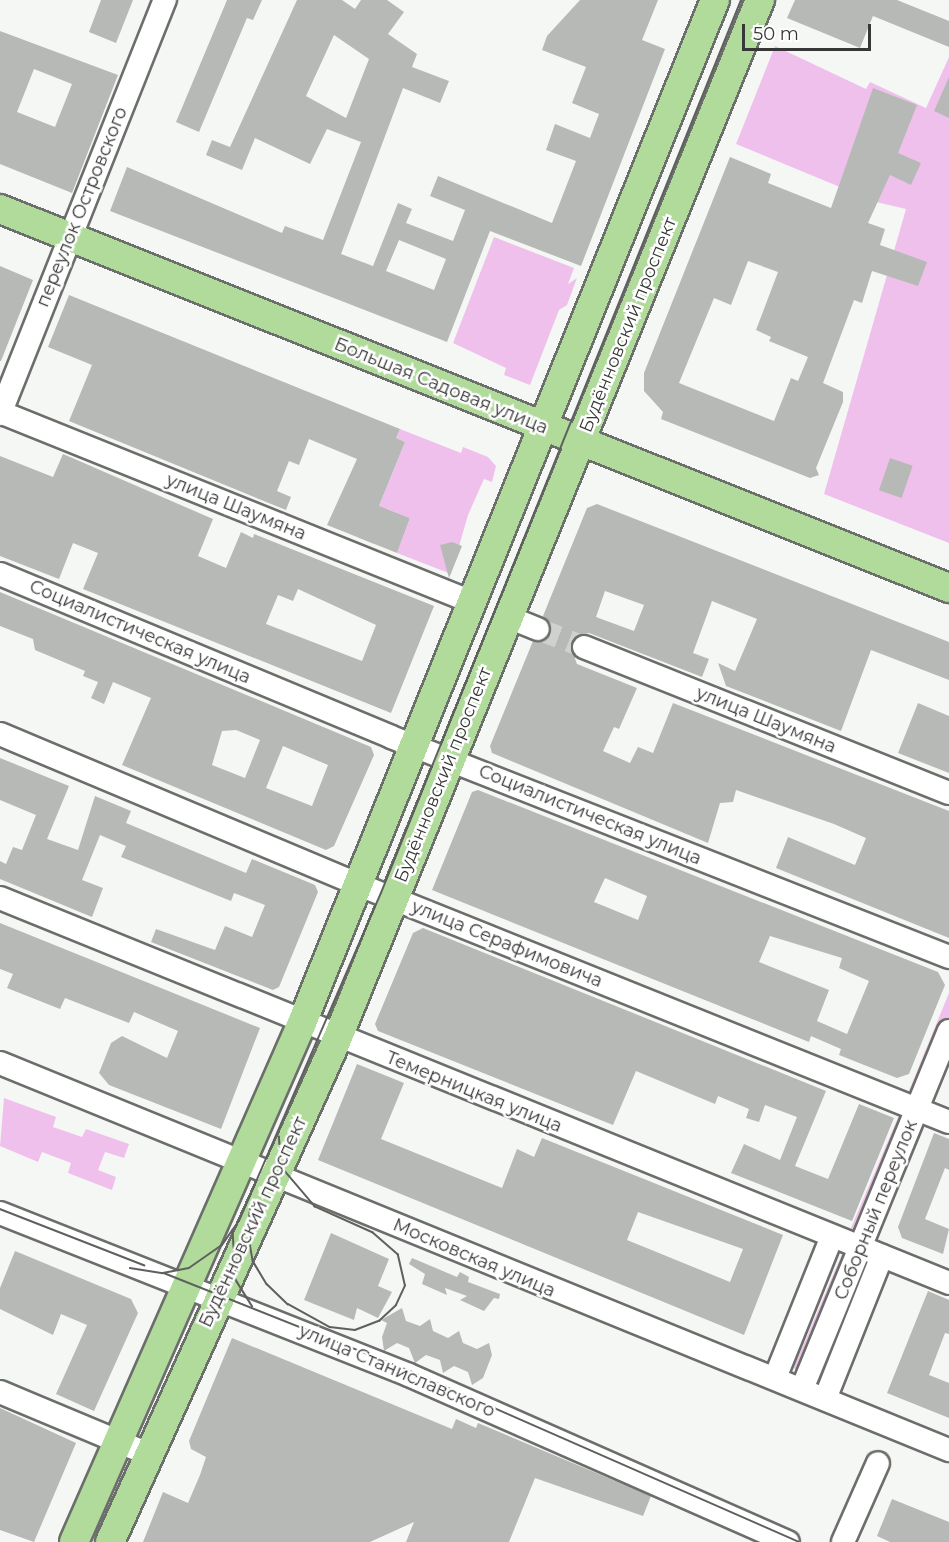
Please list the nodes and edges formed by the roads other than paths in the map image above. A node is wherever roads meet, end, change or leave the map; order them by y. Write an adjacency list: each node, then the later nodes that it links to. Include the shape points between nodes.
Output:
1 (165, 0): 6 (street, переулок Островского)
2 (715, 0): 8 (main road, Будённовский проспект)
3 (760, 0): 9 (main road, Будённовский проспект)
4 (0, 209): 6 (main road, Большая Садовая улица)
5 (0, 228): 6 (main road, Большая Садовая улица)
6 (67, 245): 7 (street, переулок Островского); 8 (main road, Большая Садовая улица)
7 (0, 413): 12 (street, улица Шаумяна)
8 (542, 437): 9 (main road, Большая Садовая улица); 12 (main road, Будённовский проспект)
9 (578, 451): 11 (main road, Большая Садовая улица); 13 (main road, Большая Садовая улица); 14 (main road, Будённовский проспект)
10 (0, 574): 18 (street, Социалистическая улица)
11 (949, 588)
12 (472, 602): 18 (main road, Будённовский проспект)
13 (949, 607)
14 (508, 617): 15 (street); 19 (main road, Будённовский проспект)
15 (538, 629)
16 (584, 647): 20 (street, улица Шаумяна)
17 (0, 734): 21 (street, улица Серафимовича)
18 (415, 746): 19 (street, Социалистическая улица); 21 (main road, Будённовский проспект)
19 (450, 760): 23 (main road, Будённовский проспект); 24 (street, Социалистическая улица)
20 (949, 793)
21 (357, 884): 23 (street, улица Серафимовича); 25 (main road, Будённовский проспект)
22 (0, 898): 25 (street, Темерницкая улица)
23 (393, 898): 27 (main road, Будённовский проспект); 29 (street, улица Серафимовича)
24 (949, 957)
25 (302, 1023): 27 (street, Темерницкая улица); 31 (main road, Будённовский проспект)
26 (949, 1031): 29 (street, Соборный переулок)
27 (338, 1037): 32 (main road, Будённовский проспект); 34 (street, Темерницкая улица)
28 (0, 1063): 31 (street, Московская улица)
29 (917, 1109): 30 (street, улица Серафимовича); 35 (street, Соборный переулок)
30 (949, 1122)
31 (243, 1160): 32 (street, Московская улица); 37 (main road, Будённовский проспект)
32 (277, 1177): 38 (main road, Будённовский проспект); 39 (street, Московская улица)
33 (0, 1213): 37 (street, улица Станиславского)
34 (832, 1236): 35 (street, Темерницкая улица); 39 (street, Соборный переулок)
35 (872, 1252): 36 (street, Темерницкая улица); 40 (street, Соборный переулок); 42 (street, Соборный переулок)
36 (949, 1283)
37 (189, 1287): 38 (street, улица Станиславского); 43 (main road, Будённовский проспект)
38 (217, 1297): 45 (main road, Будённовский проспект); 49 (street, улица Станиславского, via 409,1375)
39 (775, 1378): 40 (street, Московская улица)
40 (802, 1389): 42 (street, Московская улица)
41 (0, 1392): 43 (street)
42 (825, 1399): 44 (street, Московская улица)
43 (119, 1441): 45 (street); 47 (main road, Будённовский проспект)
44 (949, 1450)
45 (148, 1454): 48 (main road, Будённовский проспект)
46 (878, 1462): 50 (street)
47 (74, 1542)
48 (110, 1542)
49 (788, 1542)
50 (843, 1542)

